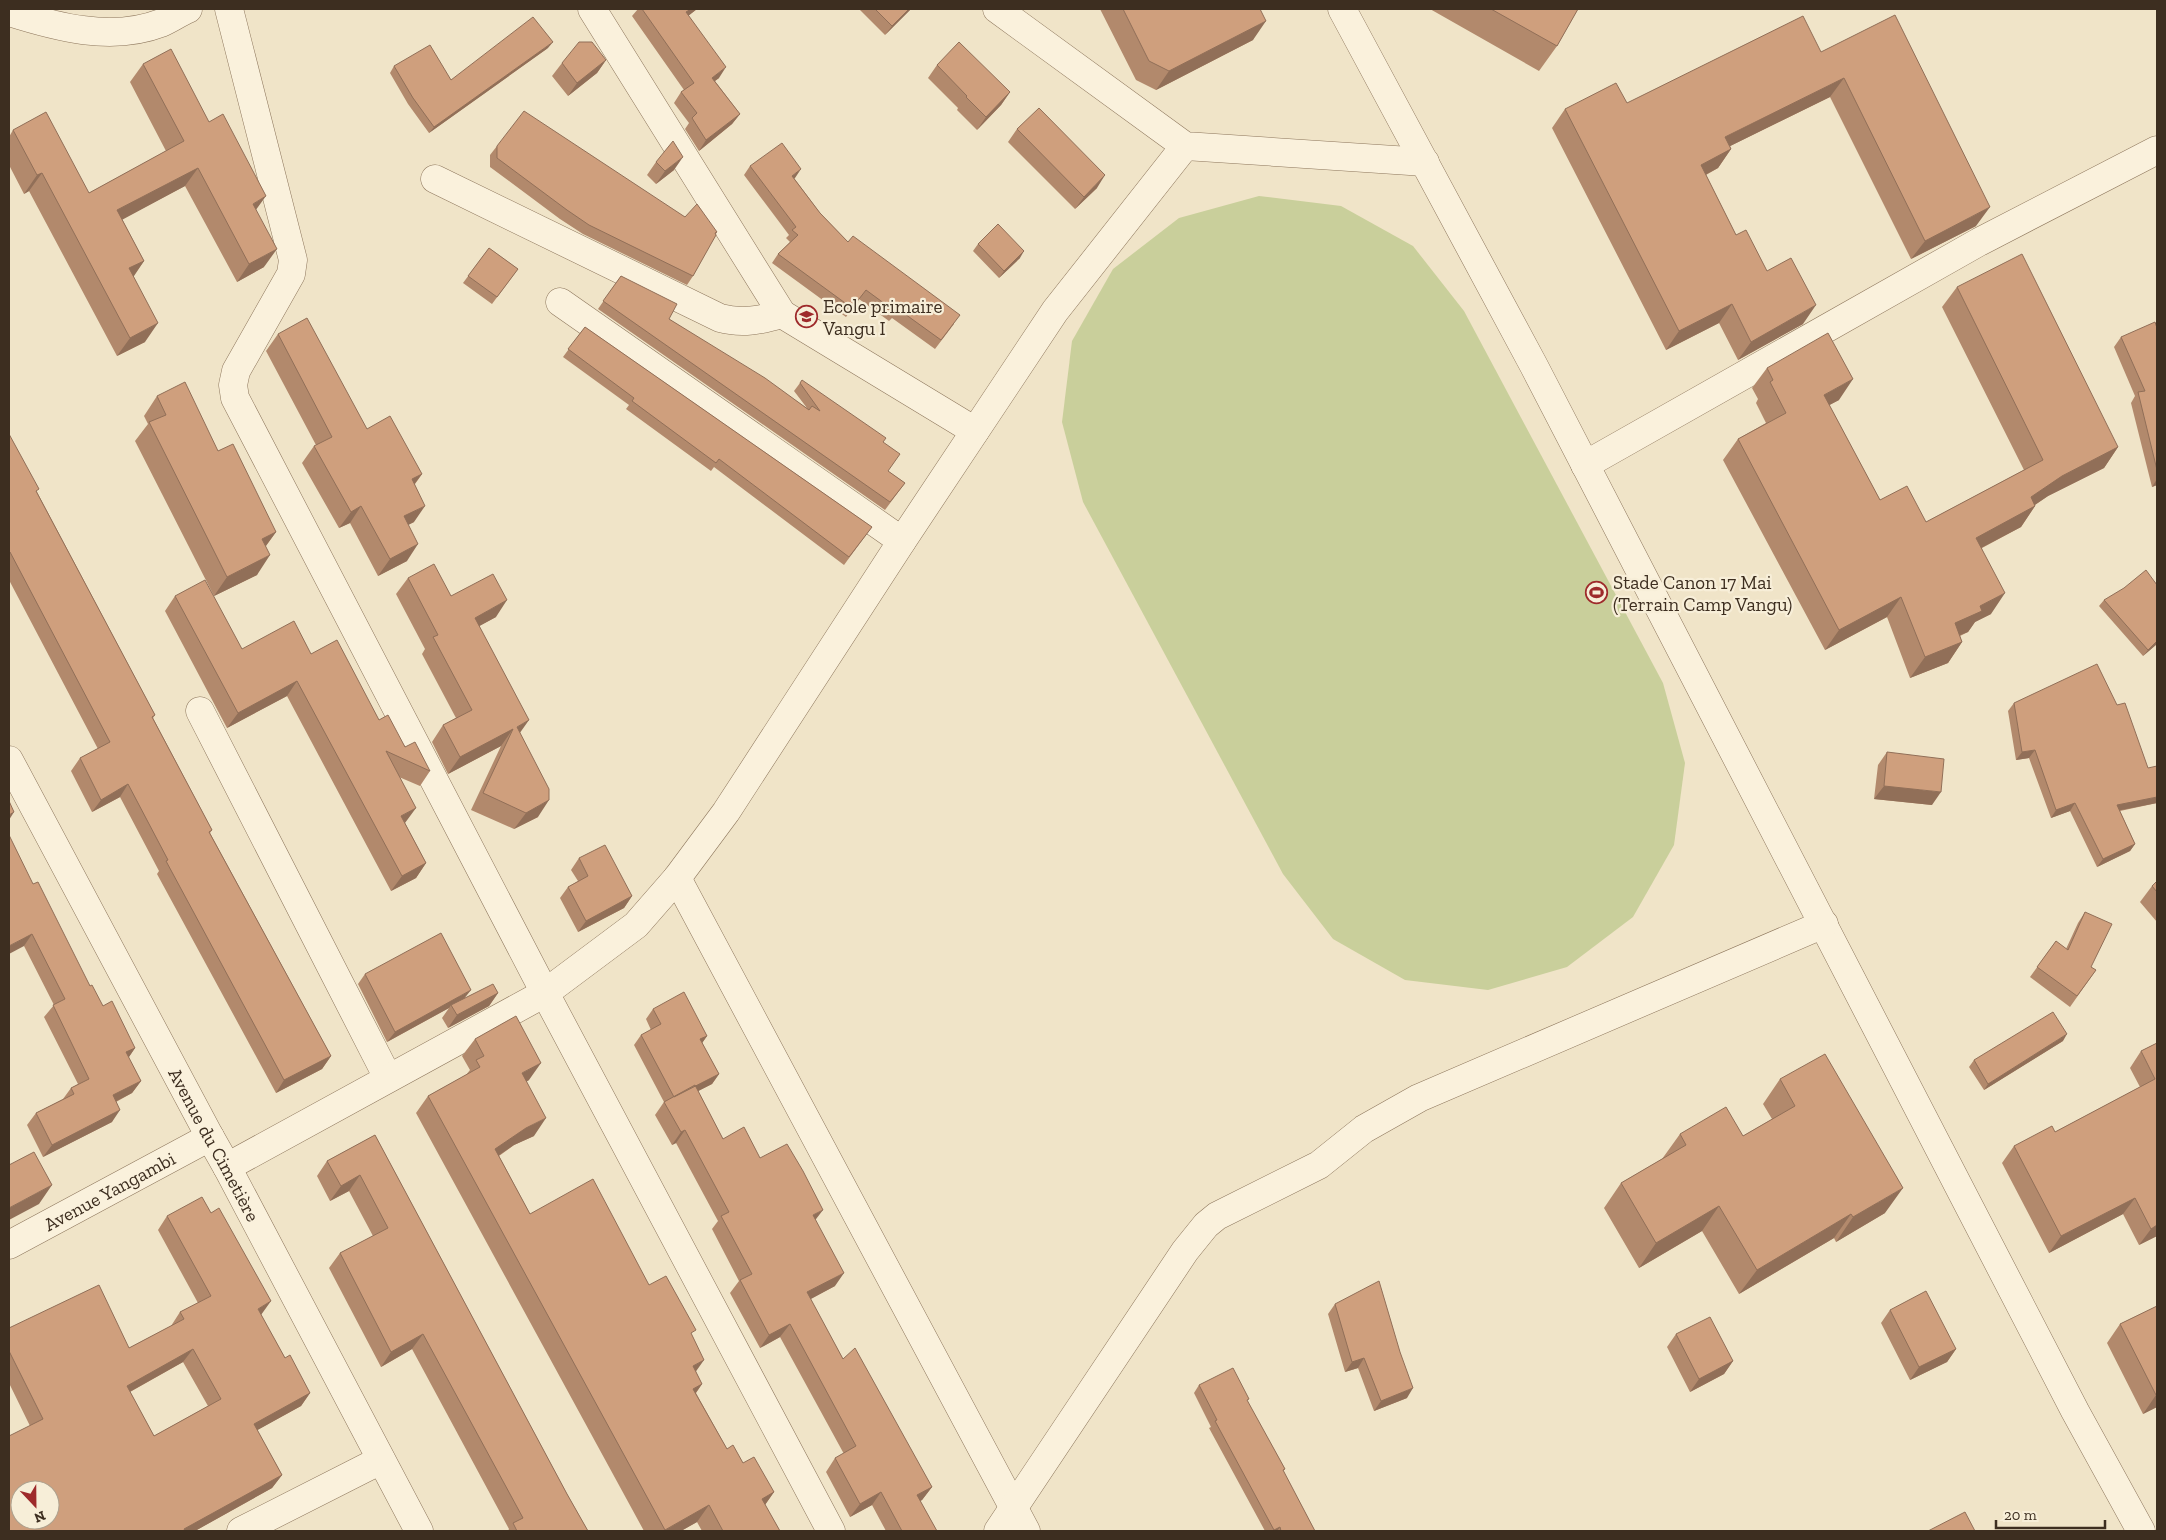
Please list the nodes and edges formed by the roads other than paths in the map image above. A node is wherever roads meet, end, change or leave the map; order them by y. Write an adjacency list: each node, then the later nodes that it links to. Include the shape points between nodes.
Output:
1 (188, 9): 6 (street, via 160,23 124,31 74,30)
2 (229, 9): 20 (street, via 293,260 291,274 236,371 235,398)
3 (592, 9): 12 (street)
4 (997, 9): 7 (street)
5 (1342, 9): 9 (street)
6 (9, 12)
7 (1185, 146): 9 (street); 13 (street, via 1054,311)
8 (2157, 150): 14 (street, via 1979,242)
9 (1425, 162): 14 (street)
10 (434, 179): 12 (street, via 720,318 735,322 756,321)
11 (560, 302): 15 (street)
12 (782, 314): 13 (street)
13 (975, 431): 15 (street)
14 (1585, 465): 19 (street)
15 (902, 541): 18 (street, via 726,812)
16 (200, 711): 21 (street)
17 (9, 760): 22 (street, Avenue du Cimetière)
18 (677, 878): 20 (street, via 636,925); 26 (street)
19 (1824, 924): 26 (street, via 1419,1098 1364,1129 1319,1164 1217,1216 1185,1251); 32 (street, via 2075,1411)
20 (545, 993): 21 (street); 29 (street)
21 (388, 1078): 23 (street)
22 (210, 1137): 23 (street, Avenue du Cimetière); 24 (street, Avenue Yangambi)
23 (227, 1167): 25 (street, Avenue du Cimetière)
24 (9, 1245)
25 (381, 1460): 27 (street); 28 (street, Avenue du Cimetière)
26 (1014, 1507): 30 (street); 31 (street)
27 (241, 1531)
28 (419, 1531)
29 (831, 1531)
30 (998, 1531)
31 (1026, 1531)
32 (2141, 1531)

